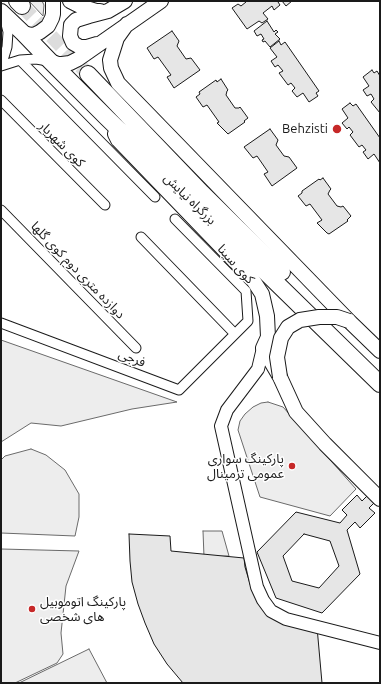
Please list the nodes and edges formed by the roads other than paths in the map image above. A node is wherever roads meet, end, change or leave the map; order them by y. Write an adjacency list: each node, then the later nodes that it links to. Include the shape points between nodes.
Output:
1 (53, 1): 8 (main road, via 53,14 48,26 36,34)
2 (70, 1): 5 (main road, via 96,11)
3 (124, 1): 5 (main road)
4 (161, 1): 7 (main road)
5 (108, 11): 9 (main road, via 76,20 70,30 73,43 80,46 92,46)
6 (3, 14): 8 (highway, بزرگراه نیایش); 12 (street, via 8,32)
7 (127, 24): 9 (main road); 22 (main road, via 117,38 110,60 118,83)
8 (23, 33): 11 (highway, بزرگراه نیایش)
9 (104, 41): 11 (main road, via 70,63 58,64)
10 (20, 60): 11 (street); 13 (street); 17 (street)
11 (50, 61): 16 (highway, بزرگراه نیایش)
12 (1, 62)
13 (1, 66)
14 (88, 74): 28 (highway, بزرگراه نیایش, via 202,193)
15 (1, 100): 18 (street, کوی شهریار)
16 (107, 118): 26 (main road, via 118,140 252,280 262,294 268,316 268,337); 30 (highway, بزرگراه نیایش)
17 (154, 196)
18 (105, 205)
19 (1, 210): 25 (street, دوازده متری دوم کوی گلها)
20 (175, 219): 24 (street, کوی سینا, via 246,291 248,321)
21 (141, 237): 24 (street)
22 (349, 321): 27 (main road); 29 (main road, bridge, via 337,317 319,317 300,320 288,327 281,338 277,357)
23 (1, 323): 24 (street, فرجی, via 178,390)
24 (235, 334)
25 (136, 348)
26 (263, 348): 29 (main road); 32 (street, via 258,369 227,410 221,426 257,587 271,611 286,620)
27 (380, 351)
28 (380, 369)
29 (280, 377): 31 (main road, via 296,412)
30 (380, 384)
31 (380, 499)
32 (380, 643)

